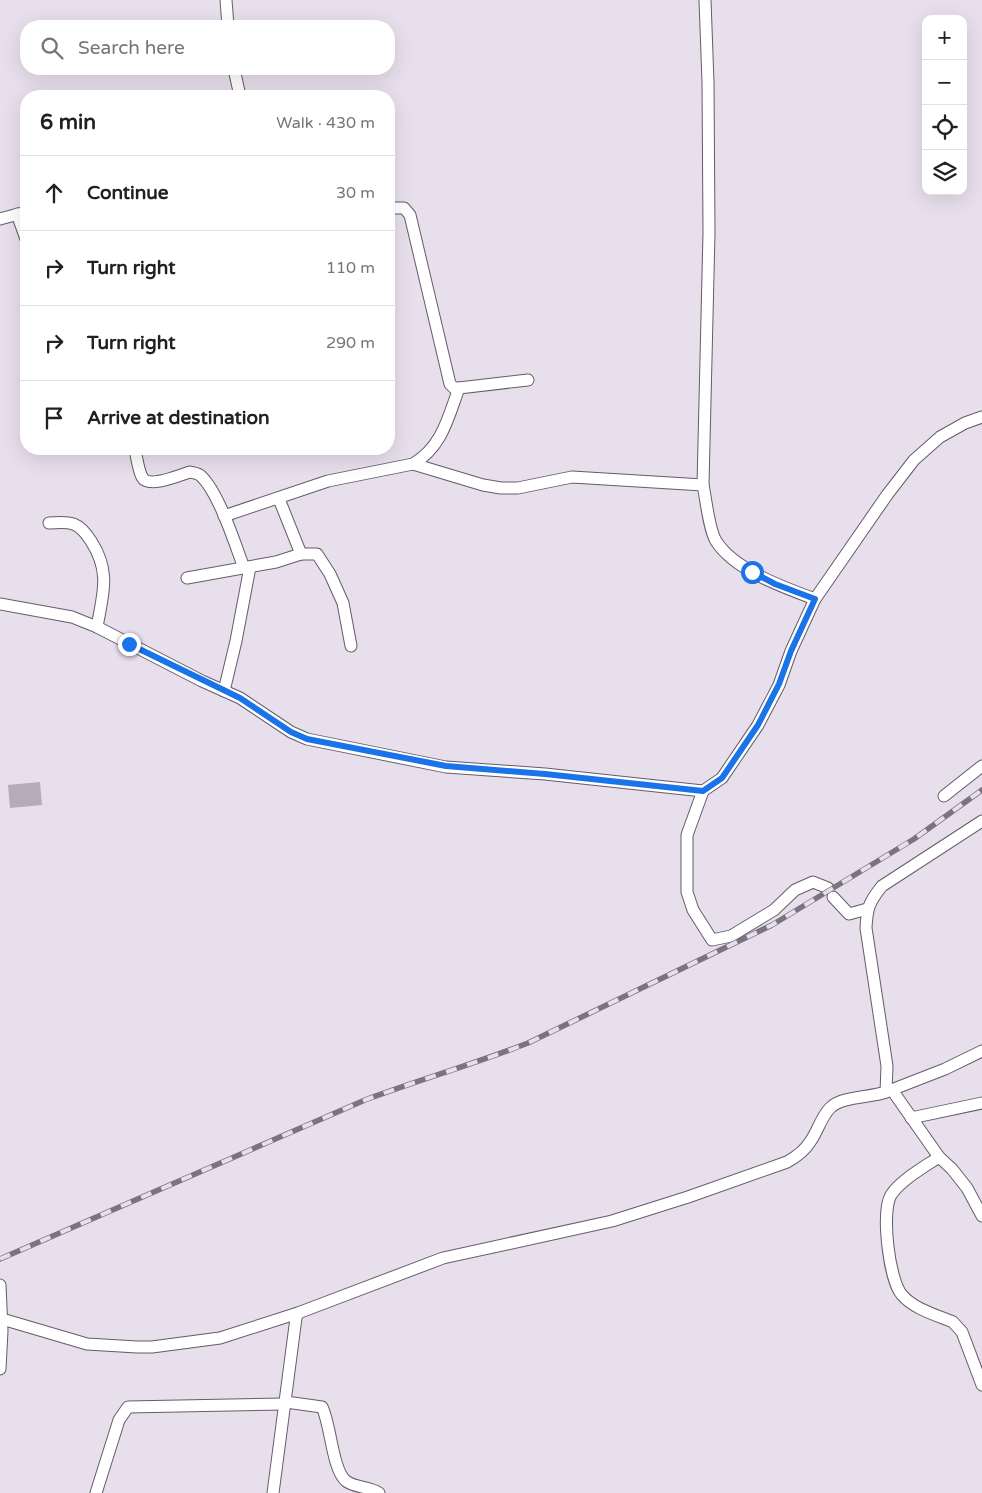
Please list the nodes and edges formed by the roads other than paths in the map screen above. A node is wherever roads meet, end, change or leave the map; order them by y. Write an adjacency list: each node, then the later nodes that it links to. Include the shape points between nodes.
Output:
1 (226, 0): 3 (street)
2 (705, 0): 14 (street, via 709,233)
3 (228, 20)
4 (235, 75): 5 (street)
5 (239, 90)
6 (395, 208): 10 (street, via 404,208 410,215 448,380 454,388)
7 (20, 213): 8 (street)
8 (0, 219)
9 (528, 380): 10 (street)
10 (459, 388): 13 (street, via 440,440)
11 (982, 417): 21 (street, via 940,437 914,460)
12 (136, 455): 16 (street, via 141,476 149,482 190,472 201,476)
13 (414, 464): 14 (street, via 501,488 518,488 572,477); 15 (street, via 328,480)
14 (703, 485): 21 (street, via 715,540 725,553 775,584)
15 (279, 498): 16 (street); 18 (street)
16 (224, 516): 19 (street)
17 (49, 523): 23 (street, via 77,524 98,553 104,571 104,589)
18 (301, 554): 19 (street); 24 (street, via 317,554 330,574 343,602)
19 (247, 567): 20 (street); 25 (street, via 236,641)
20 (187, 578)
21 (815, 599): 27 (street, via 758,725 722,778)
22 (0, 604): 23 (street, via 72,617)
23 (98, 627): 25 (street)
24 (351, 646)
25 (224, 691): 27 (street, via 307,739 446,766)
26 (982, 766): 28 (street)
27 (703, 791): 30 (street, via 687,835 687,892 693,910 712,940 738,932 774,910 795,890 813,882 830,892 849,914)
28 (944, 796)
29 (982, 821): 30 (street, via 882,886)
30 (867, 909): 32 (street, via 866,928)
31 (982, 1051): 32 (street)
32 (889, 1091): 34 (street); 38 (street, via 874,1097 847,1099 830,1108 810,1143 787,1162 612,1221 443,1258)
33 (982, 1103): 34 (street)
34 (911, 1118): 35 (street)
35 (939, 1156): 36 (street, via 967,1188); 41 (street, via 899,1186 888,1201 886,1242 896,1286 912,1303 957,1326)
36 (982, 1216)
37 (0, 1285): 39 (street)
38 (298, 1313): 39 (street, via 220,1338 144,1347 87,1344); 42 (street)
39 (2, 1319): 40 (street)
40 (0, 1369)
41 (982, 1385)
42 (285, 1403): 43 (street, via 128,1407 119,1420); 44 (street); 45 (street, via 322,1407 341,1475 350,1484)
43 (96, 1493)
44 (273, 1493)
45 (379, 1493)

